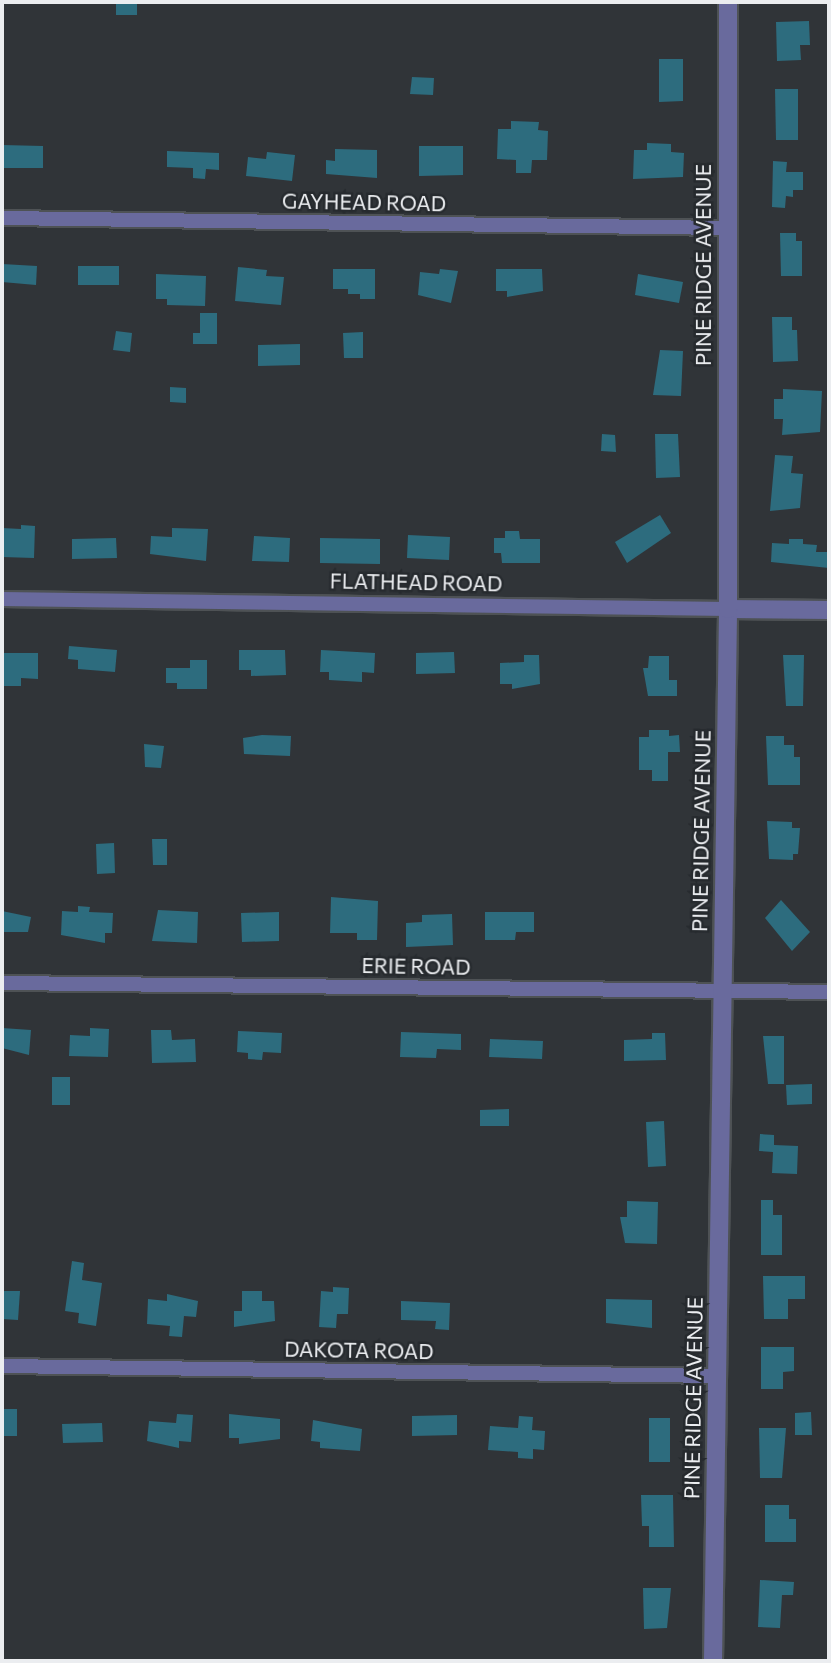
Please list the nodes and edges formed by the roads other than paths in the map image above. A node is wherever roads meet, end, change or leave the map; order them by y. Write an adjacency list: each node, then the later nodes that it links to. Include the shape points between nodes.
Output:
1 (728, 2): 3 (street, PINE RIDGE AVENUE)
2 (2, 218): 3 (street, GAYHEAD ROAD)
3 (725, 228): 5 (street, PINE RIDGE AVENUE)
4 (2, 599): 5 (street, FLATHEAD ROAD)
5 (728, 609): 6 (street, FLATHEAD ROAD); 8 (street, PINE RIDGE AVENUE)
6 (829, 610)
7 (2, 982): 8 (street, ERIE ROAD)
8 (721, 990): 9 (street, ERIE ROAD); 11 (street, PINE RIDGE AVENUE)
9 (829, 992)
10 (2, 1366): 11 (street, DAKOTA ROAD)
11 (716, 1376): 12 (street, PINE RIDGE AVENUE)
12 (713, 1661)

